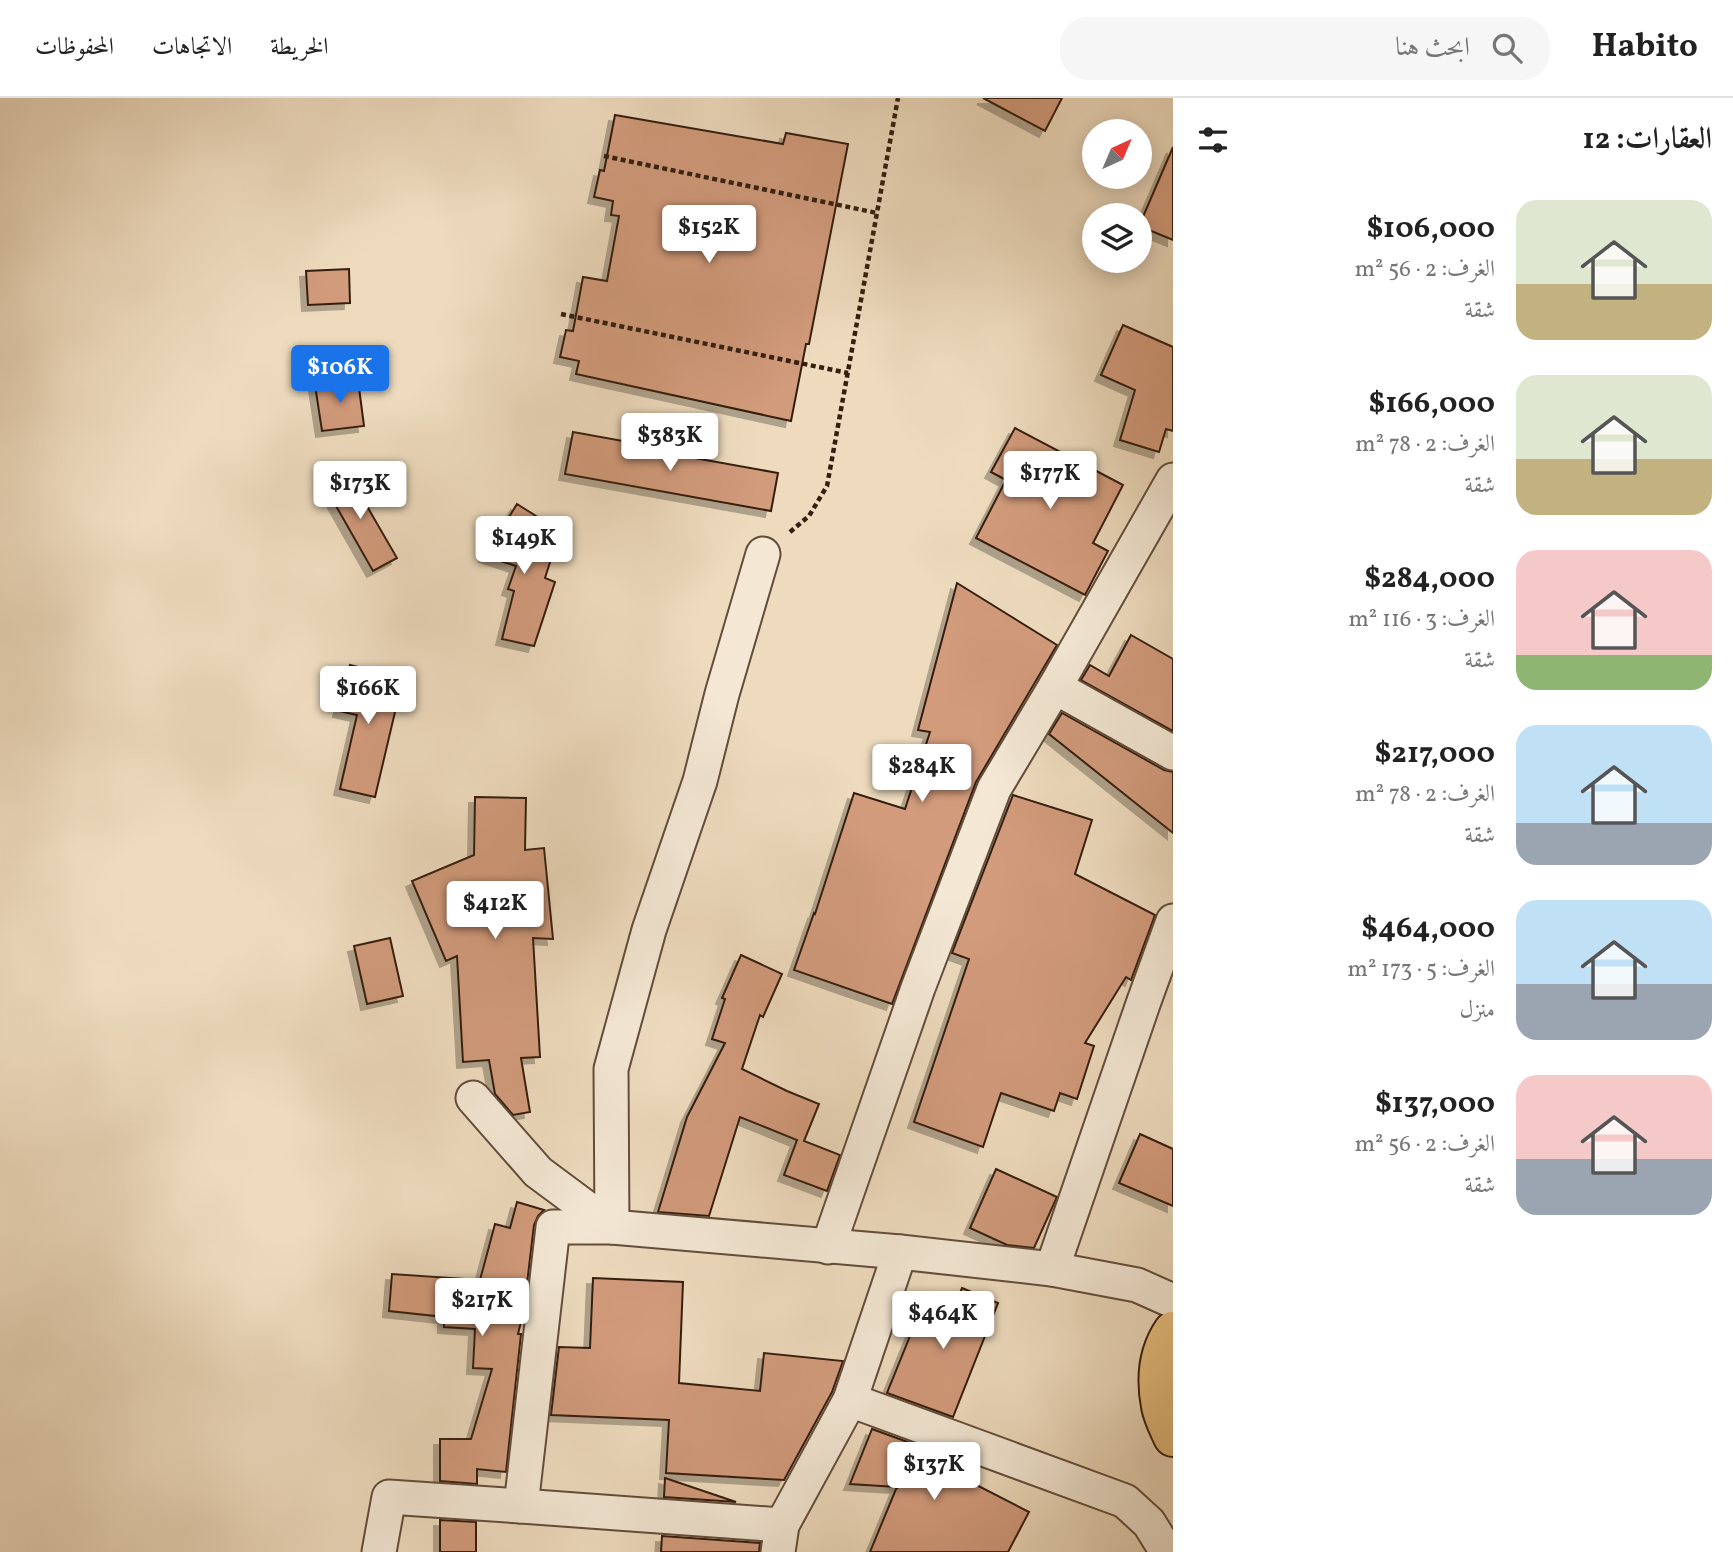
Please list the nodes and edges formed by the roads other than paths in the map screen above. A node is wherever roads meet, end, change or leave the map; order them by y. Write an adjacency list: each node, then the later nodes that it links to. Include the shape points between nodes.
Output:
1 (1173, 480): 3 (street)
2 (763, 554): 7 (street, via 700,781 649,930 611,1069)
3 (1055, 687): 4 (street); 8 (street, via 994,789)
4 (1173, 752)
5 (1173, 921): 10 (street)
6 (473, 1098): 7 (street, via 538,1172)
7 (612, 1227): 8 (street); 15 (street, via 553,1227)
8 (828, 1247): 9 (street)
9 (900, 1252): 10 (street); 13 (street)
10 (1052, 1269): 11 (street, via 1137,1285)
11 (1173, 1301)
12 (1173, 1331): 14 (main road, via 1158,1370 1161,1408)
13 (850, 1400): 16 (street); 18 (street, via 1125,1501 1149,1523)
14 (1173, 1437)
15 (521, 1506): 16 (street); 17 (street, via 389,1497)
16 (780, 1539)
17 (379, 1552)
18 (1167, 1552)

